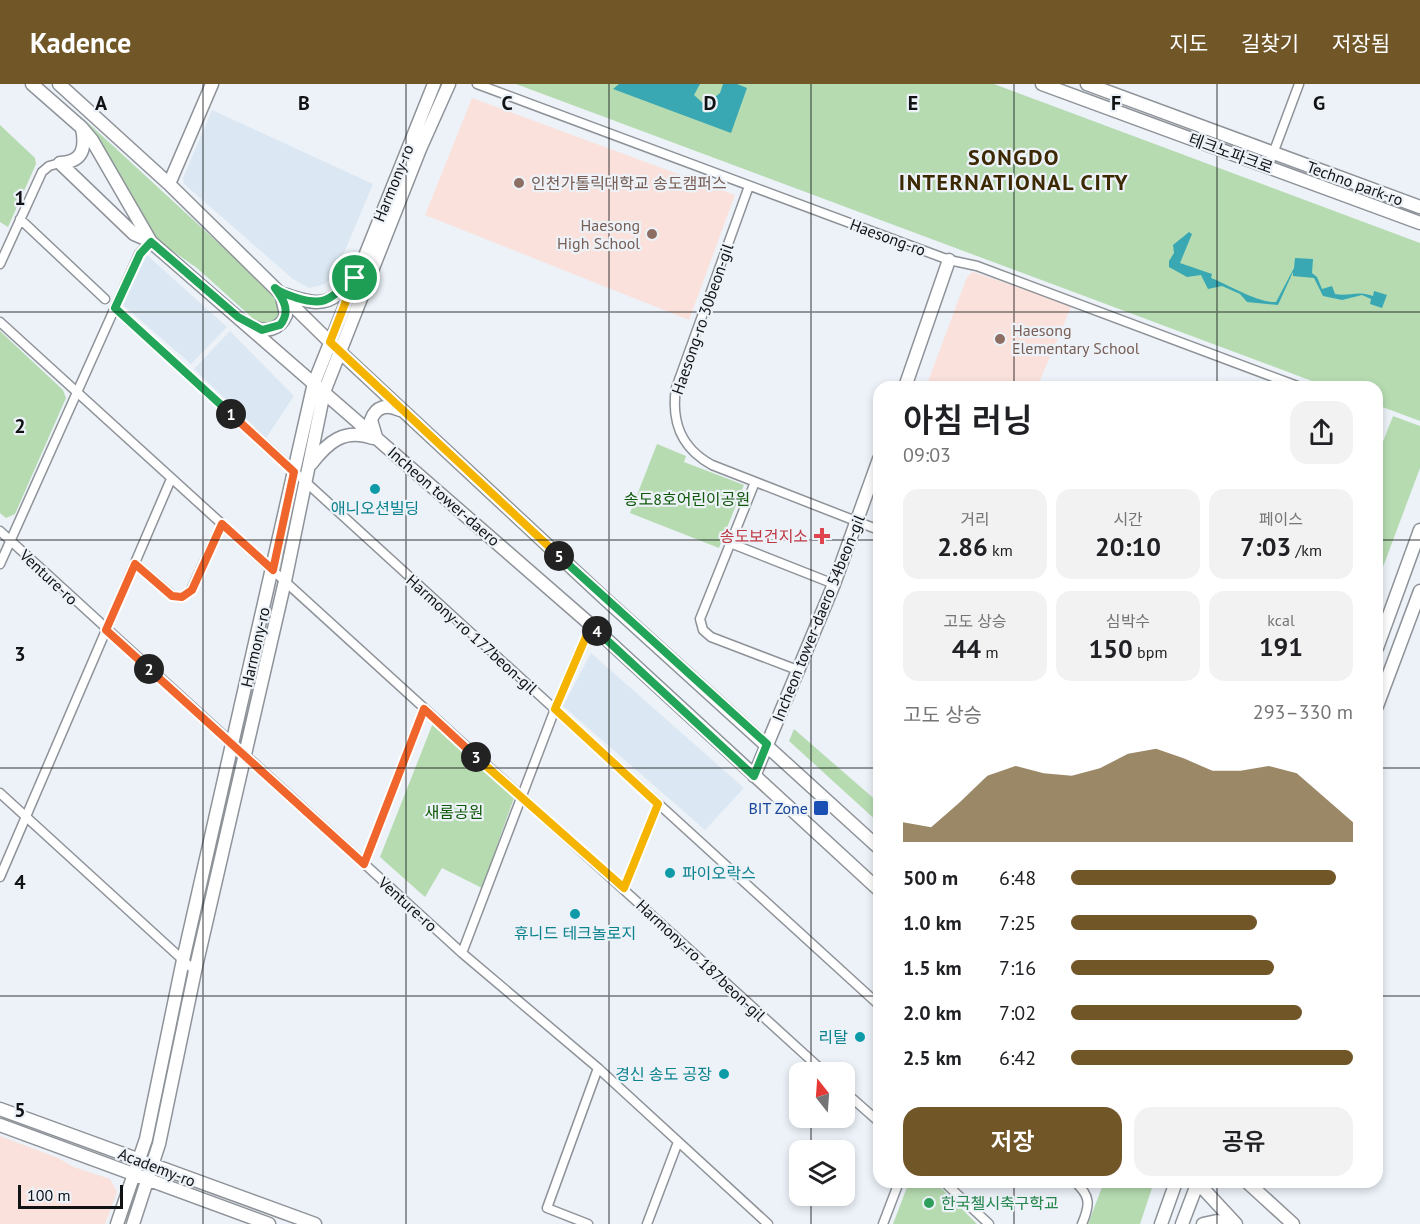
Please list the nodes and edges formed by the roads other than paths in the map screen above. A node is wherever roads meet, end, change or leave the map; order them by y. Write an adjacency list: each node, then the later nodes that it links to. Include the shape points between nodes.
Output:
1 (32, 84): 10 (street, Incheon tower-daero)
2 (59, 84): 16 (street, Incheon tower-daero)
3 (212, 84): 16 (street)
4 (434, 84): 24 (street, Harmony-ro)
5 (448, 84): 30 (street, Harmony-ro)
6 (477, 84): 17 (street, Haesong-ro)
7 (1042, 84): 14 (street, 테크노파크로)
8 (1087, 84): 11 (street, Techno park-ro)
9 (1299, 84): 11 (street)
10 (81, 127): 12 (street, via 84,148); 21 (street, Incheon tower-daero)
11 (1272, 153): 14 (street); 18 (street, Techno park-ro)
12 (75, 160): 13 (street); 15 (street)
13 (60, 163): 15 (street); 19 (street, via 42,172)
14 (1268, 167): 20 (street, 테크노파크로)
15 (74, 175): 21 (street, via 134,234)
16 (169, 184): 25 (street, Incheon tower-daero)
17 (748, 186): 22 (street, Haesong-ro); 42 (street, Haesong-ro 30beon-gil, via 676,388 674,409 679,431 696,454 712,465)
18 (1420, 207)
19 (20, 219): 23 (street); 26 (street)
20 (1420, 223)
21 (151, 242): 27 (street, via 140,254); 28 (street, Incheon tower-daero)
22 (949, 260): 31 (street); 32 (street, Haesong-ro, via 977,266)
23 (0, 264)
24 (355, 278): 25 (street, via 323,302 311,303); 30 (street, Harmony-ro)
25 (278, 291): 28 (street, via 286,308 280,325 262,330); 30 (street, Incheon tower-daero)
26 (105, 299)
27 (115, 308): 35 (street); 39 (street, Harmony-ro 177beon-gil)
28 (238, 317): 33 (street, Incheon tower-daero)
29 (0, 322): 35 (street, Harmony-ro 187beon-gil)
30 (335, 347): 33 (street, Harmony-ro); 34 (street, Harmony-ro); 36 (street, Incheon tower-daero)
31 (906, 381)
32 (1284, 381)
33 (314, 382): 34 (street, Incheon tower-daero); 39 (street, Harmony-ro)
34 (324, 392): 37 (street, Incheon tower-daero); 38 (street, Harmony-ro)
35 (77, 393): 41 (street, Harmony-ro 187beon-gil); 49 (street)
36 (404, 411): 37 (street, via 389,406 376,411 371,420); 65 (street, Incheon tower-daero)
37 (379, 439): 38 (street, via 361,434 336,438); 57 (street, Incheon tower-daero)
38 (308, 468): 43 (street, Harmony-ro)
39 (294, 472): 43 (street, Harmony-ro 177beon-gil); 53 (street, Harmony-ro)
40 (873, 476): 44 (street, Incheon tower-daero 54beon-gil)
41 (171, 479): 45 (street, Harmony-ro 187beon-gil); 52 (street)
42 (755, 482): 44 (street, Haesong-ro 30beon-gil); 50 (street)
43 (305, 483): 54 (street, Harmony-ro); 63 (street, Harmony-ro 177beon-gil)
44 (857, 522): 46 (street); 55 (street, Incheon tower-daero 54beon-gil)
45 (222, 524): 52 (street, via 192,590 182,597 172,596); 53 (street, Harmony-ro 187beon-gil)
46 (873, 528)
47 (1420, 530): 59 (street)
48 (0, 531): 49 (street, Venture-ro)
49 (10, 540): 51 (street); 58 (street, Venture-ro)
50 (730, 543): 55 (street); 60 (street, via 700,619 703,630 711,637)
51 (0, 564)
52 (135, 564): 58 (street)
53 (273, 570): 54 (street, Harmony-ro 187beon-gil); 64 (street, Harmony-ro)
54 (285, 581): 62 (street, Harmony-ro 187beon-gil); 66 (street, Harmony-ro)
55 (834, 584): 60 (street, Incheon tower-daero 54beon-gil)
56 (1420, 591): 61 (street)
57 (591, 625): 63 (street); 67 (street, Incheon tower-daero)
58 (106, 630): 64 (street, Venture-ro); 71 (street)
59 (1383, 632)
60 (800, 671): 65 (street, Incheon tower-daero 54beon-gil)
61 (1383, 690)
62 (424, 709): 69 (street, Harmony-ro 187beon-gil); 73 (street)
63 (555, 709): 69 (street); 70 (street, Harmony-ro 177beon-gil)
64 (232, 744): 66 (street, Venture-ro); 78 (street, Harmony-ro)
65 (767, 744): 67 (street, Incheon tower-daero 54beon-gil); 72 (street, Incheon tower-daero)
66 (244, 755): 73 (street, Venture-ro); 79 (street, Harmony-ro)
67 (754, 776): 75 (street, Incheon tower-daero)
68 (0, 794): 71 (street)
69 (521, 797): 76 (street, Harmony-ro 187beon-gil); 77 (street)
70 (658, 804): 76 (street); 80 (street, Harmony-ro 177beon-gil)
71 (27, 818): 74 (street); 78 (street)
72 (873, 842)
73 (364, 864): 77 (street, Venture-ro)
74 (0, 877)
75 (873, 885)
76 (624, 888): 81 (street, Harmony-ro 187beon-gil)
77 (462, 953): 82 (street, Venture-ro)
78 (183, 960): 79 (street); 88 (street, Harmony-ro)
79 (195, 971): 89 (street, Harmony-ro)
80 (873, 1000)
81 (813, 1062)
82 (598, 1068): 87 (street, Venture-ro); 104 (street, via 547,1208)
83 (855, 1101): 85 (street)
84 (0, 1109): 88 (street, Academy-ro)
85 (873, 1117)
86 (0, 1125): 90 (street, Academy-ro)
87 (678, 1142): 99 (street, Venture-ro); 105 (street)
88 (140, 1160): 89 (street, Academy-ro); 90 (street, Harmony-ro)
89 (154, 1166): 91 (street, Harmony-ro); 103 (street, Academy-ro)
90 (135, 1175): 91 (street, Academy-ro); 101 (street, Harmony-ro)
91 (149, 1180): 100 (street, Academy-ro); 102 (street, Harmony-ro)
92 (896, 1188): 106 (street)
93 (950, 1188): 107 (street)
94 (1080, 1188): 108 (street, via 1090,1206)
95 (1174, 1188): 109 (street)
96 (1196, 1188): 110 (street)
97 (1203, 1188): 113 (street)
98 (1254, 1188): 114 (street)
99 (763, 1222)
100 (264, 1223)
101 (117, 1224)
102 (134, 1224)
103 (315, 1224)
104 (588, 1224)
105 (647, 1224)
106 (883, 1224)
107 (989, 1224)
108 (1082, 1224)
109 (1161, 1224)
110 (1182, 1224)
111 (1203, 1224): 112 (street)
112 (1229, 1224)
113 (1236, 1224)
114 (1293, 1224)

